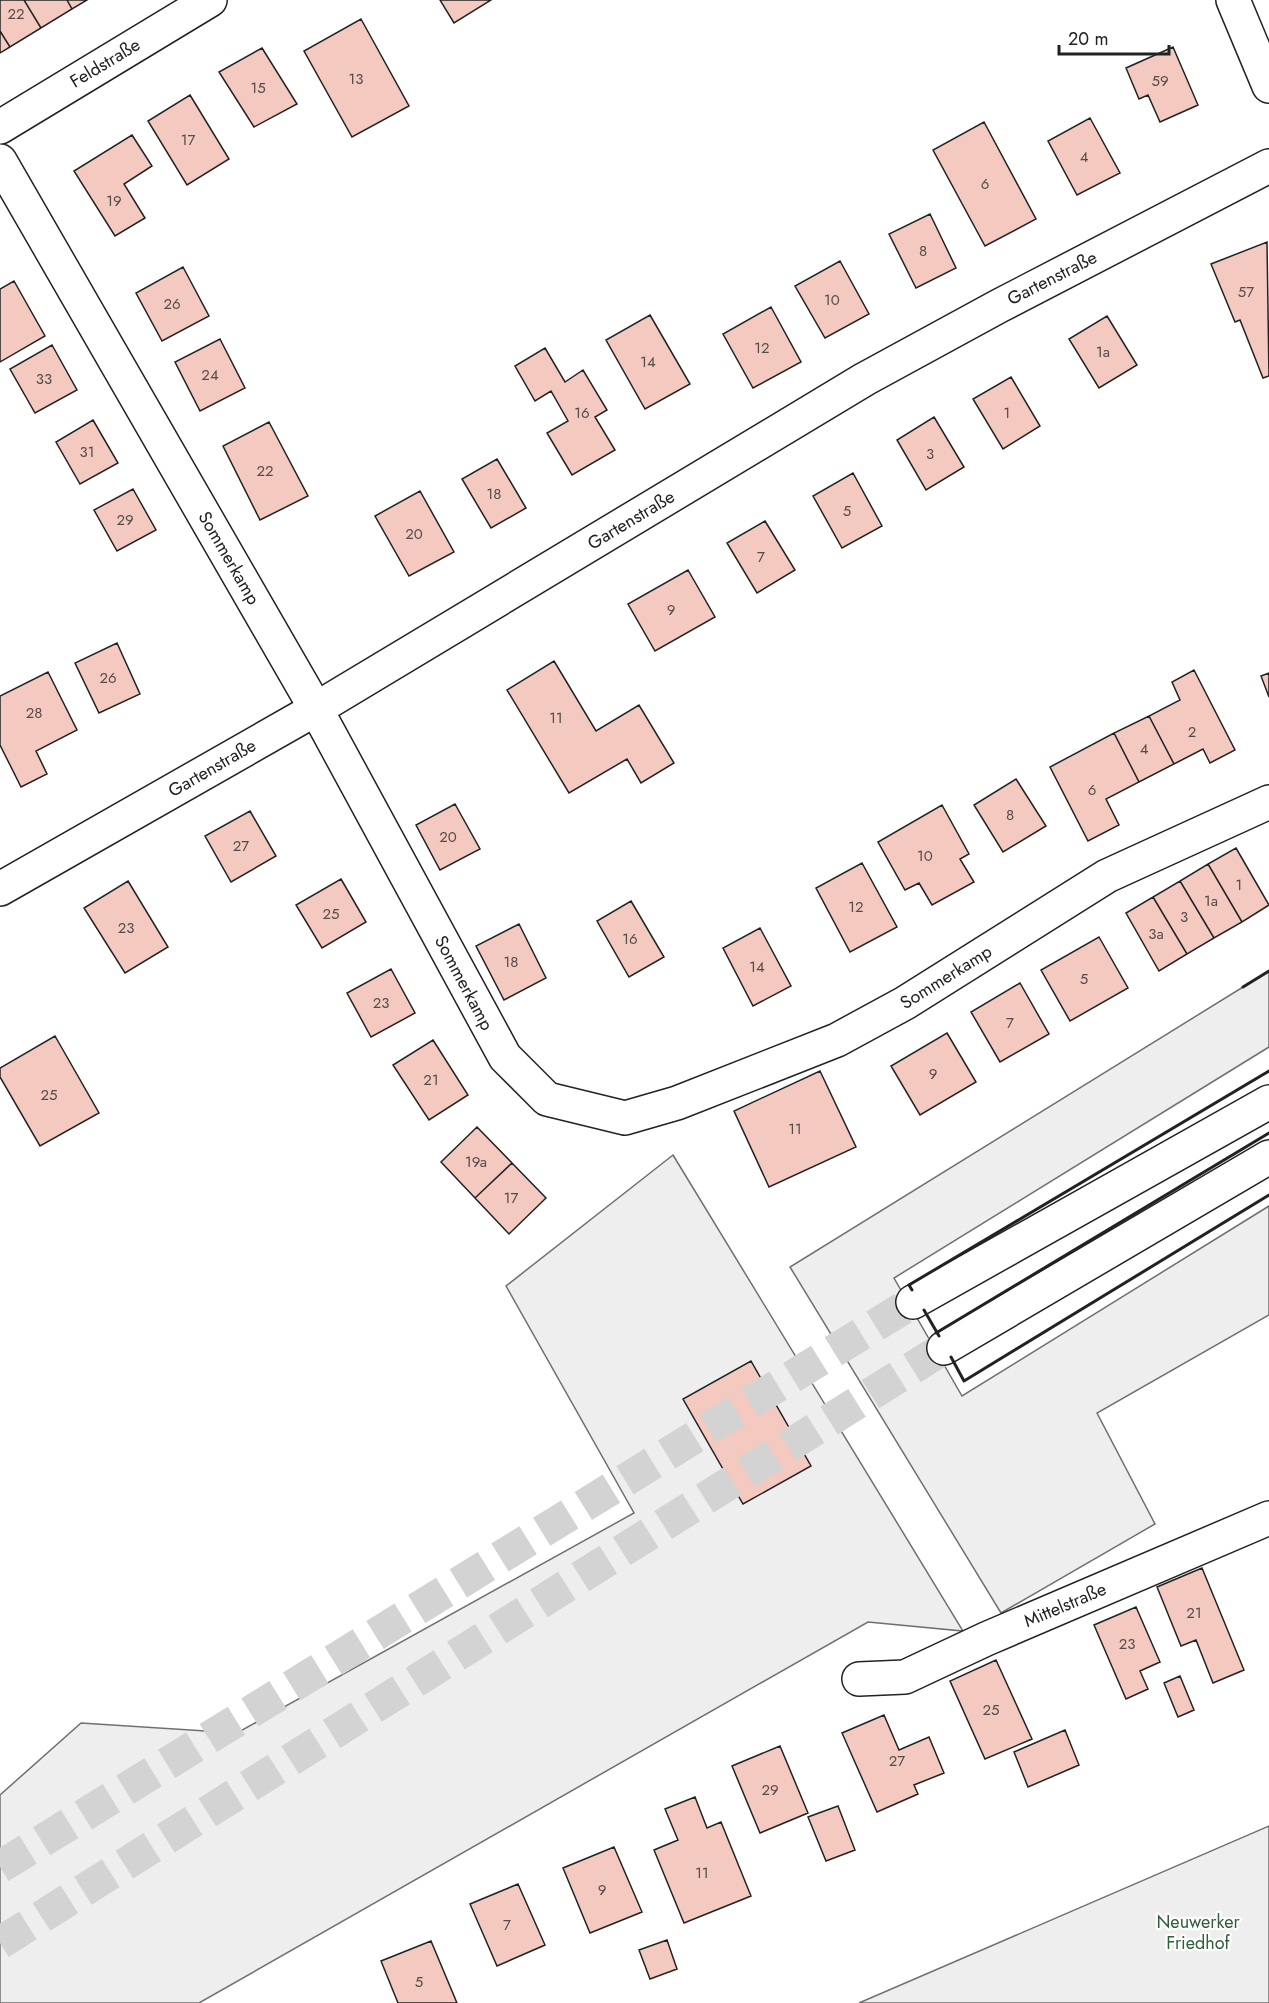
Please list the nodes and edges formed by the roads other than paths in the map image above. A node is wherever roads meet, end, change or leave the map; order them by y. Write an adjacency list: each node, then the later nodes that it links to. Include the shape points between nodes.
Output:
1 (210, 0): 4 (main road, Feldstraße)
2 (1233, 0): 3 (main road)
3 (1269, 86)
4 (0, 127)
5 (0, 161): 7 (main road, Sommerkamp)
6 (1269, 166): 7 (main road, Gartenstraße, via 865,379)
7 (316, 709): 8 (main road, Sommerkamp, via 504,1057 547,1100 625,1118 677,1103 837,1041 905,1004 1107,876); 9 (main road, Gartenstraße)
8 (1269, 802)
9 (0, 888)
10 (1269, 1102): 12 (main road)
11 (1269, 1157): 13 (main road)
12 (913, 1302)
13 (944, 1347)
14 (1269, 1518): 15 (main road, Mittelstraße, via 905,1677)
15 (859, 1679)

